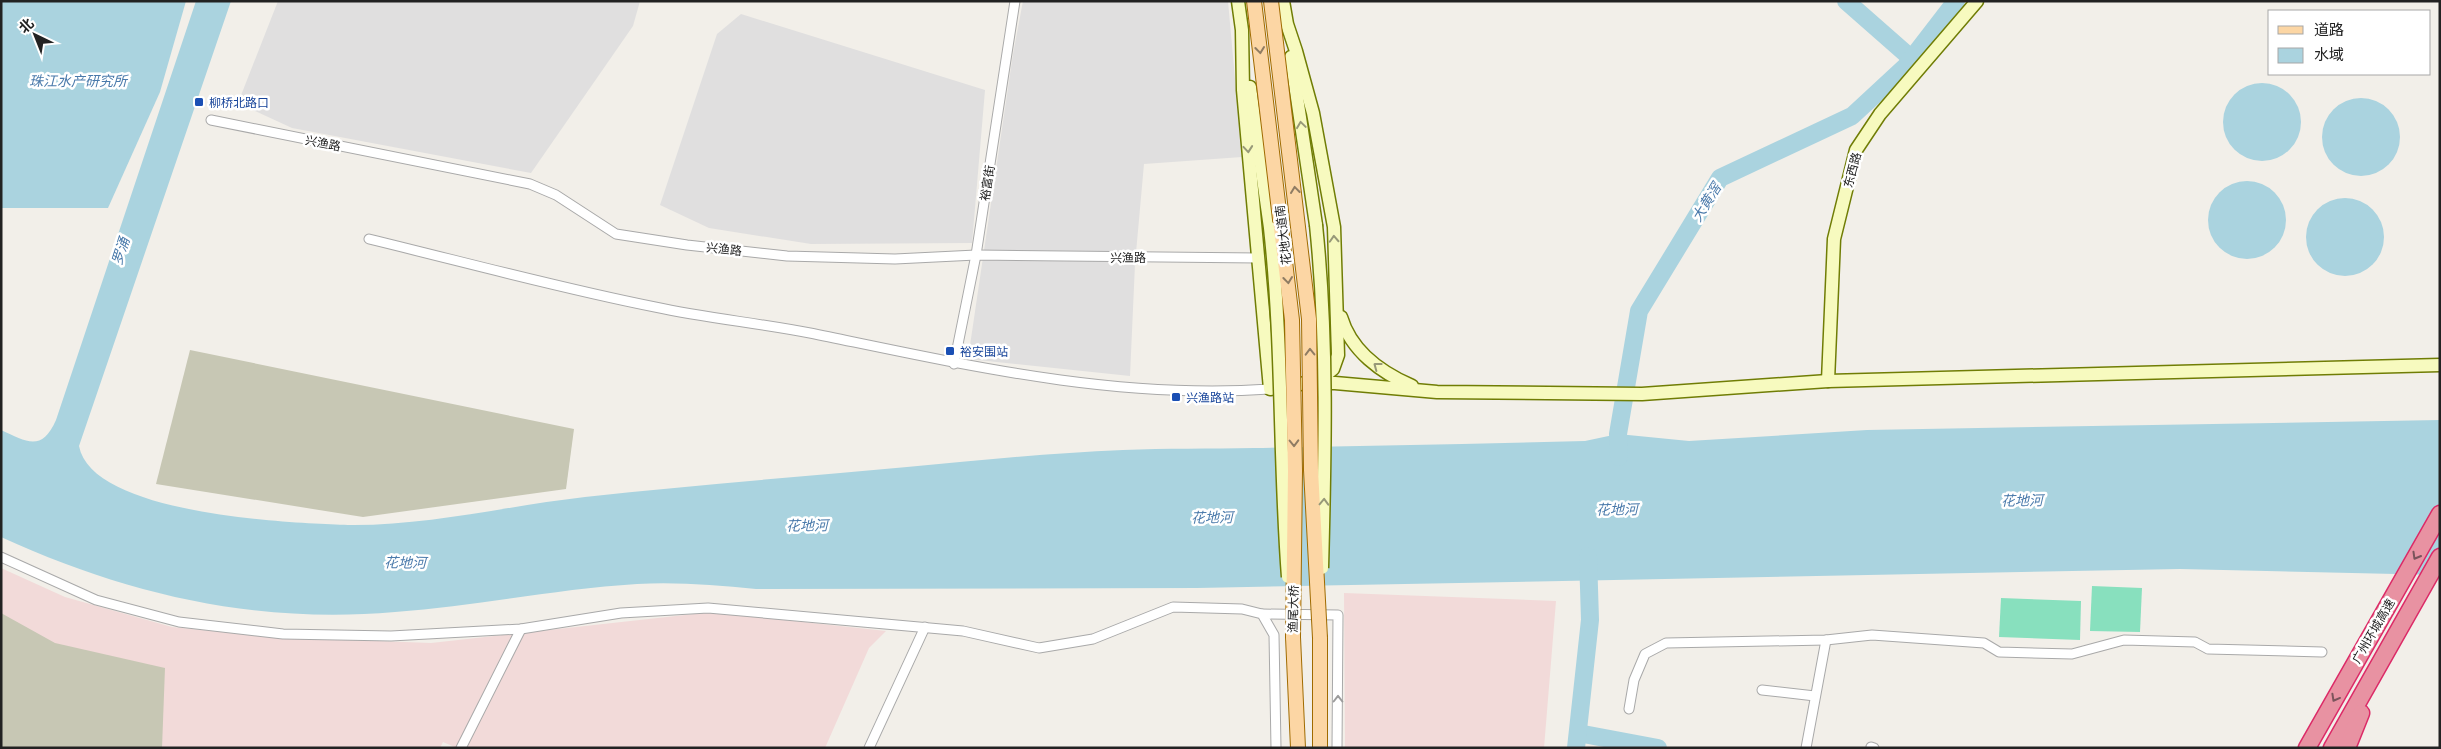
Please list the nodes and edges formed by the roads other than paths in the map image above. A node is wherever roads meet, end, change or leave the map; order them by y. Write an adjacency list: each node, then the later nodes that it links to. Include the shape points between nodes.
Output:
1 (1016, 1): 11 (street, 裕富街)
2 (1238, 1): 8 (street, 花地大道南)
3 (1254, 1): 20 (main road, 花地大道南, one-way to 20, bridge, via 1290,290)
4 (1271, 1): 29 (main road, 花地大道南, one-way to 4, bridge, via 1311,470 1309,319)
5 (1283, 1): 7 (street)
6 (1977, 1): 16 (street, 东西路, via 1880,114 1856,150 1834,239)
7 (1286, 24): 13 (street, one-way to 7, via 1334,227 1321,155 1304,75); 29 (street, one-way to 7, bridge, via 1325,375 1322,285)
8 (1242, 30): 12 (street, 花地大道南, one-way to 12, via 1242,90); 28 (street, bridge, via 1270,228 1277,306 1282,471)
9 (210, 120): 11 (street, 兴渔路, via 536,185 609,231 635,238 787,256 895,259)
10 (369, 239): 14 (street, via 655,307 807,333)
11 (976, 255): 12 (street, 兴渔路); 14 (street, 裕富街)
12 (1258, 258): 18 (street, 花地大道南)
13 (1337, 302): 17 (street, via 1337,362 1327,376); 19 (street, one-way to 13, via 1402,382 1362,354 1344,328)
14 (954, 364): 18 (street, via 1096,385)
15 (2440, 364): 16 (street)
16 (1828, 381): 19 (street, via 1642,394)
17 (1316, 382): 18 (street); 19 (street)
18 (1270, 389)
19 (1437, 392)
20 (1295, 470): 28 (main road, 渔尾大桥, bridge)
21 (2440, 514): 42 (highway, 广州环城高速, one-way to 42)
22 (2440, 556): 25 (highway, 广州环城高速)
23 (1, 557): 27 (street, via 96,600 179,622 283,634 381,636)
24 (1262, 614): 26 (street, via 1242,608 1173,607 1093,639 1039,648 963,631); 37 (street, via 1274,635); 40 (street, one-way to 24, via 1338,616)
25 (2402, 624): 43 (highway, 广州环城高速); 44 (highway, via 2381,664)
26 (924, 627): 27 (street, via 708,608 621,613); 36 (street)
27 (521, 628): 35 (street)
28 (1293, 637): 38 (main road, 渔尾大桥)
29 (1320, 638): 39 (main road, 花地大道南)
30 (1826, 640): 31 (street, via 1872,635 1984,643 1999,652 2072,654 2124,640 2195,642 2208,649); 33 (street); 34 (street, via 1666,643 1645,654 1634,680)
31 (2322, 652)
32 (1762, 690): 33 (street)
33 (1816, 696): 41 (street)
34 (1629, 709)
35 (461, 748)
36 (869, 748)
37 (1276, 748)
38 (1298, 748)
39 (1320, 748)
40 (1337, 748)
41 (1806, 748)
42 (2307, 748)
43 (2332, 748)
44 (2347, 748)

